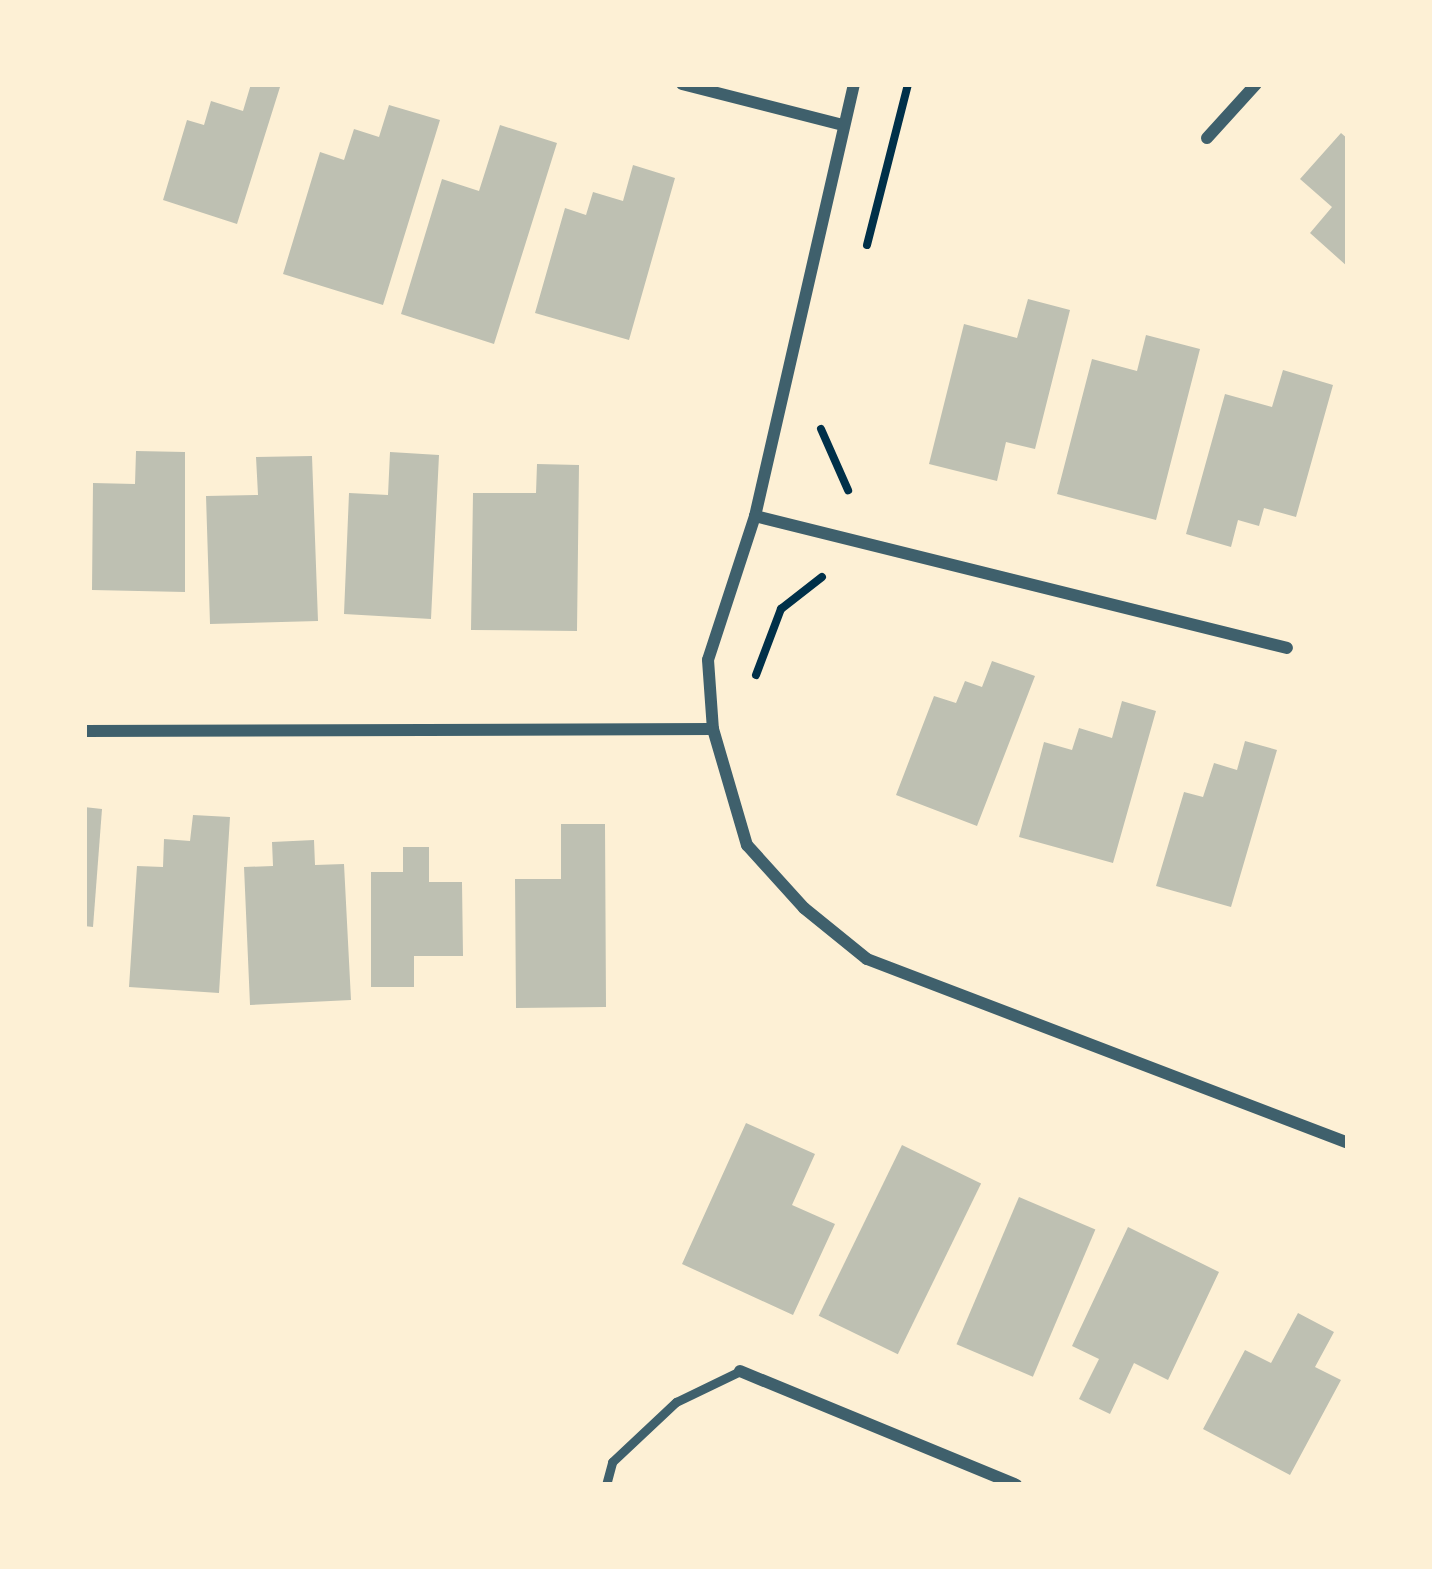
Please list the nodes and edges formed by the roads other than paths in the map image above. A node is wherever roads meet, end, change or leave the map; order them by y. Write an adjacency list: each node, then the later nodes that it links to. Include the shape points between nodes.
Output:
1 (682, 84): 4 (street)
2 (854, 84): 4 (street)
3 (1256, 84): 5 (street)
4 (843, 125): 6 (street)
5 (1207, 138)
6 (755, 516): 7 (street); 8 (street, via 708,660)
7 (1287, 648)
8 (712, 728): 9 (street); 10 (street, via 747,844 804,908 867,959)
9 (84, 731)
10 (1348, 1143)
11 (740, 1371): 12 (lane, via 676,1402 612,1462); 13 (street)
12 (606, 1485)
13 (1016, 1485)

